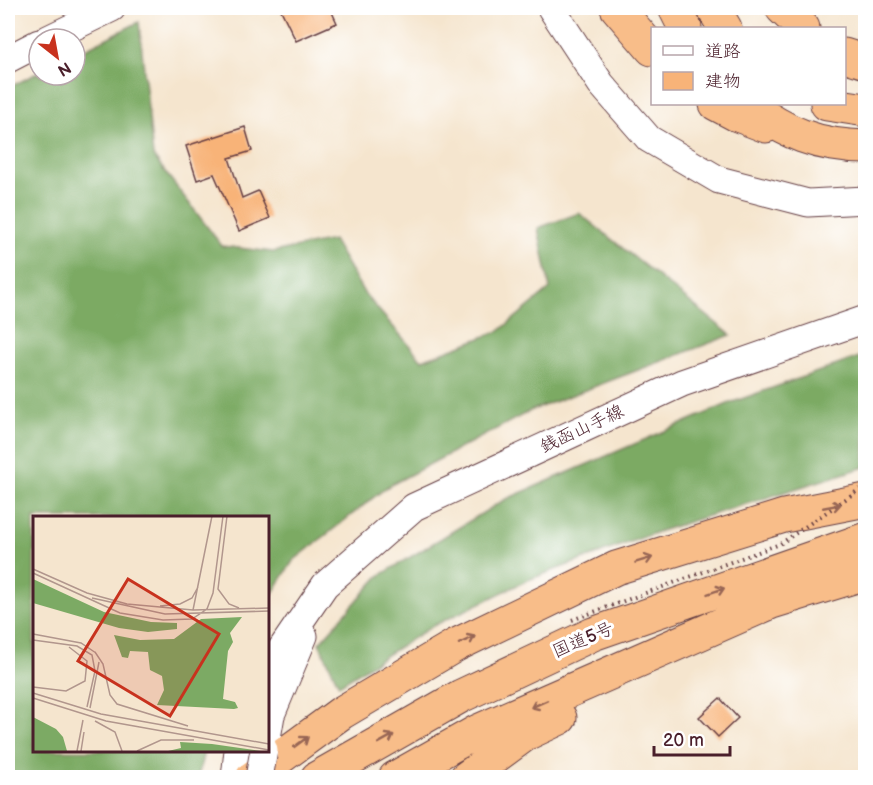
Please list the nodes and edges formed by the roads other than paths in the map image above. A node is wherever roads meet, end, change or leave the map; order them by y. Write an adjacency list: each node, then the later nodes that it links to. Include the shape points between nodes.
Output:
1 (112, 8): 7 (street)
2 (551, 8): 22 (street, via 601,84 649,139 719,180 808,203)
3 (617, 8): 11 (highway)
4 (675, 8): 8 (highway)
5 (713, 8): 9 (highway)
6 (782, 8): 10 (highway)
7 (73, 27)
8 (684, 27)
9 (724, 27)
10 (802, 27)
11 (651, 48)
12 (27, 49): 14 (street)
13 (846, 56): 15 (highway)
14 (8, 59)
15 (866, 62)
16 (718, 105): 20 (highway)
17 (749, 105): 20 (highway)
18 (833, 105): 19 (highway)
19 (866, 110)
20 (794, 134): 21 (highway)
21 (866, 147)
22 (866, 200)
23 (866, 319): 28 (street, 銭函山手線, via 682,383 414,507)
24 (866, 500): 31 (highway, one-way to 24, via 456,645 616,568 784,516)
25 (866, 539): 32 (highway, 国道5号, one-way to 25, via 461,696 593,634)
26 (866, 573): 33 (highway, one-way to 33, via 772,602 478,731)
27 (866, 581): 34 (highway, via 799,607 526,734)
28 (325, 585): 29 (street, 銭函山手線); 30 (street, 銭函山手線, via 271,715)
29 (268, 669)
30 (268, 732)
31 (250, 768)
32 (317, 777)
33 (395, 777)
34 (466, 777)

